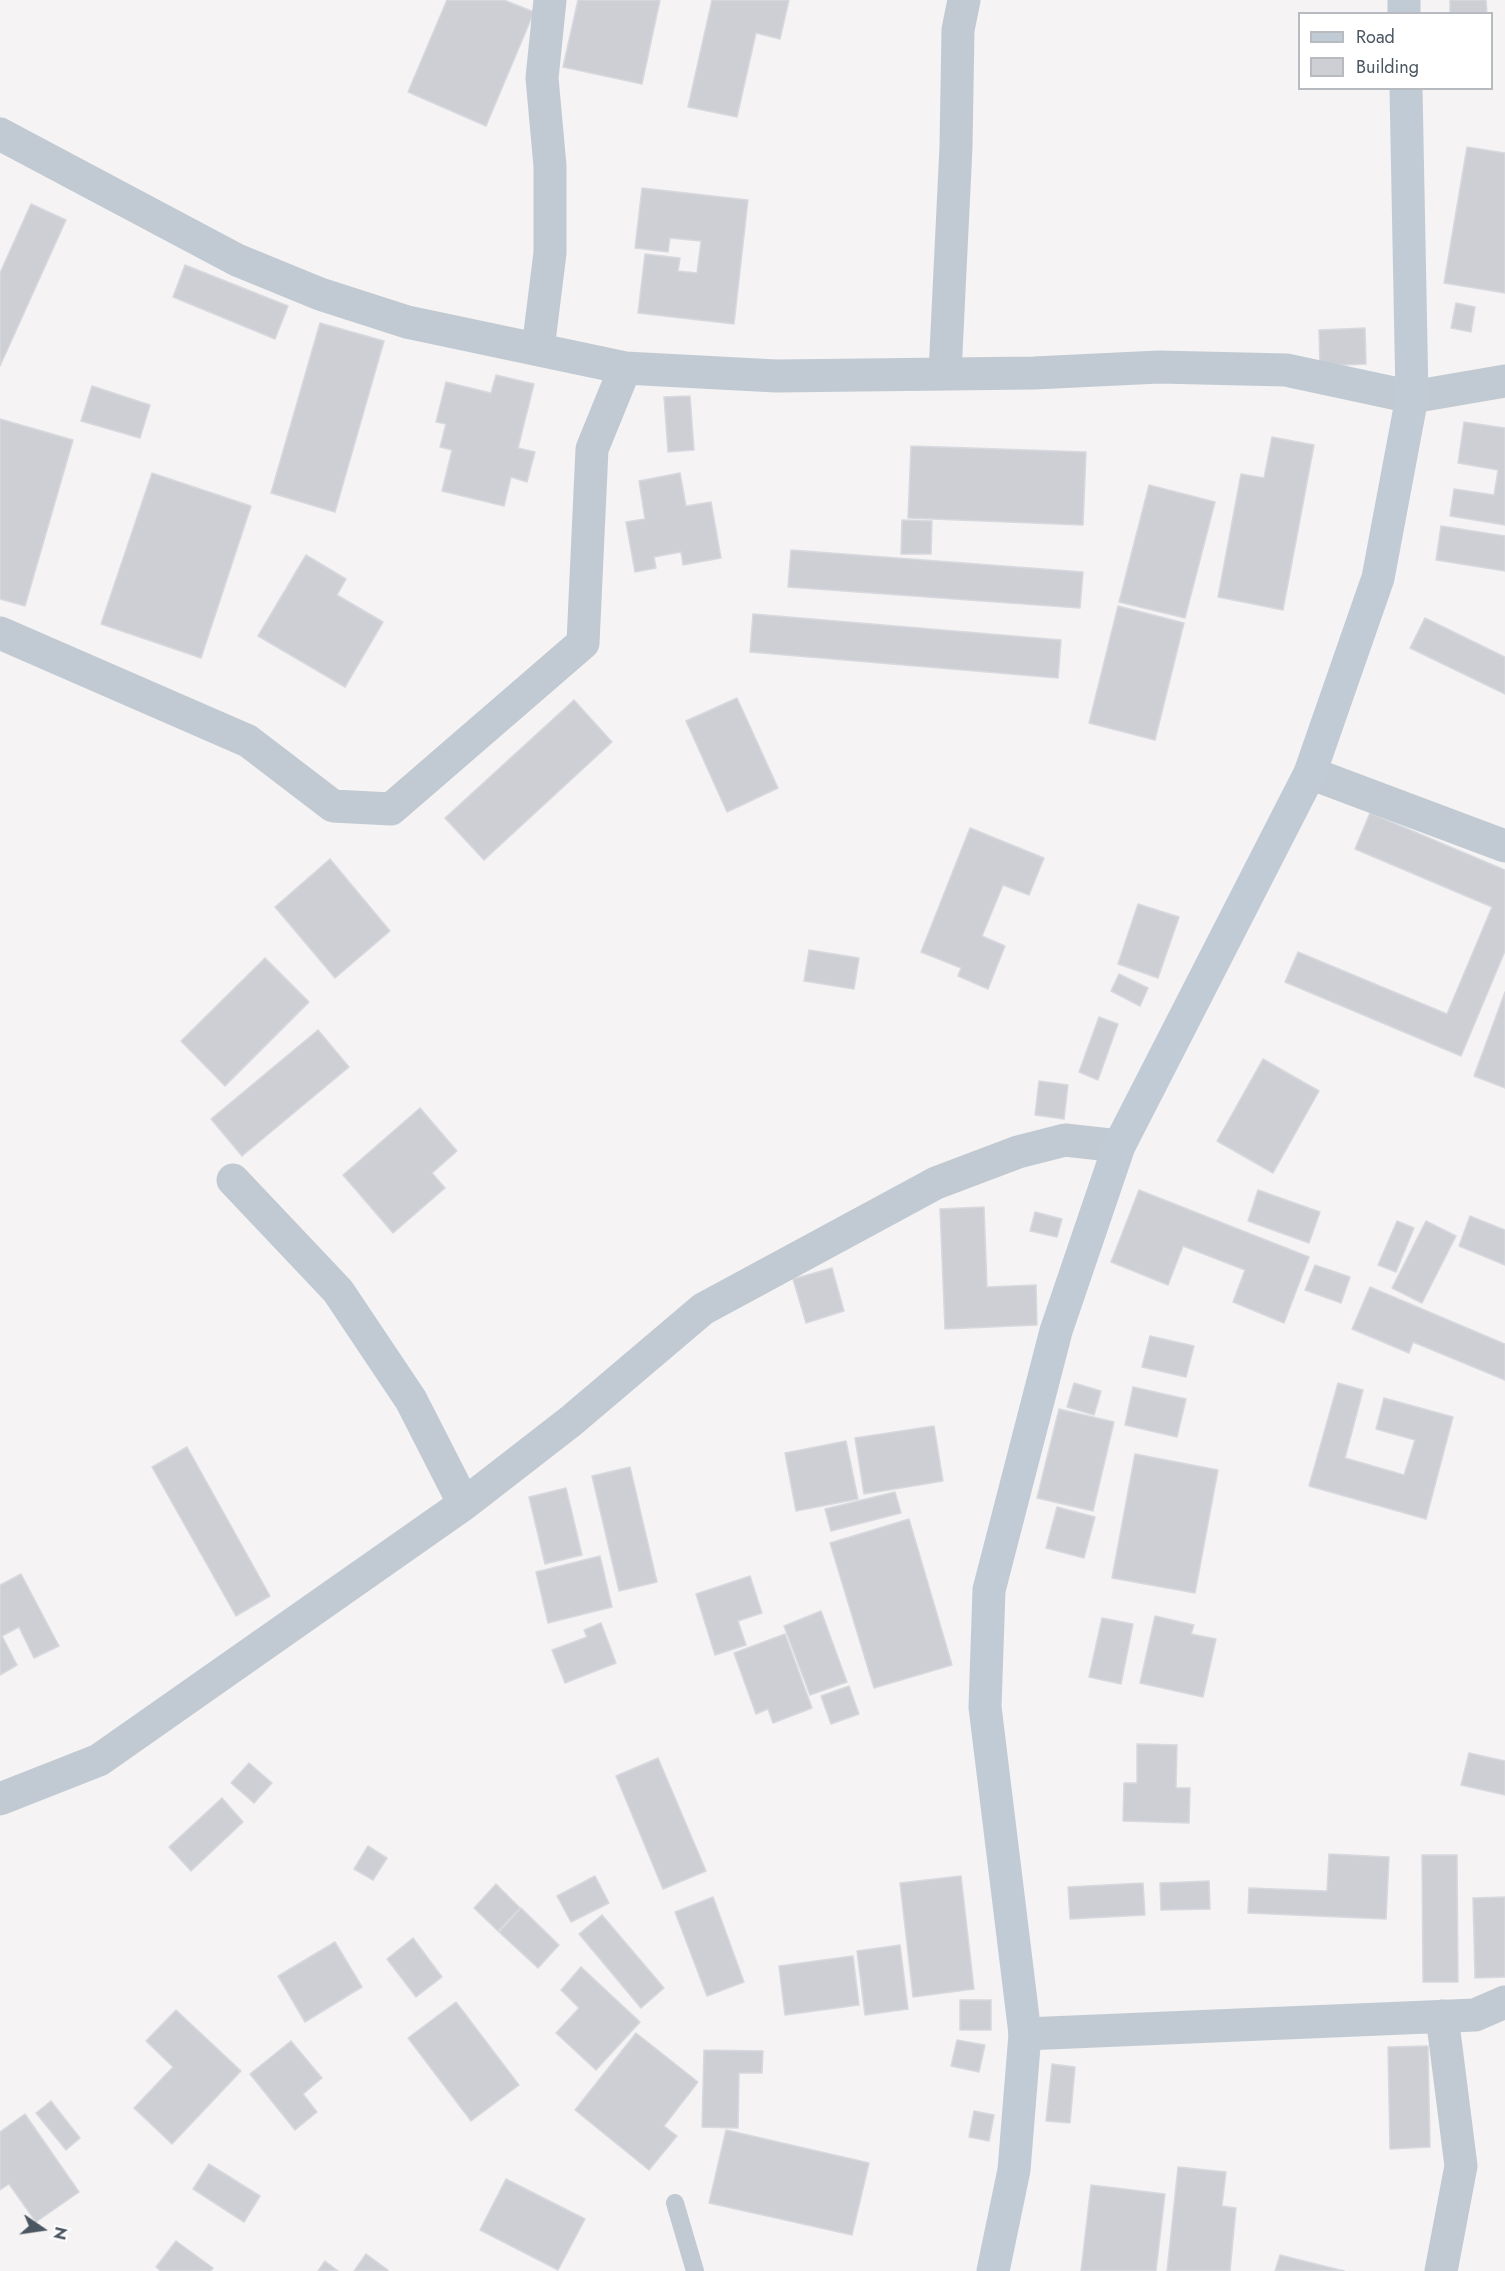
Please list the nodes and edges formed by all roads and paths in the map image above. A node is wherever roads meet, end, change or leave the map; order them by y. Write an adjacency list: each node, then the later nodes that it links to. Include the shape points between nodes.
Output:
1 (550, 0): 5 (street, via 542,78 550,166 549,253)
2 (964, 0): 7 (street, via 958,30)
3 (1406, 90): 9 (street)
4 (0, 134): 5 (street, via 237,260 320,294 407,322)
5 (538, 349): 6 (street)
6 (625, 368): 7 (street, via 776,376); 10 (street, via 592,449 584,643 391,808 333,806 248,741)
7 (945, 373): 9 (street, via 1158,367 1286,370)
8 (1505, 381): 9 (street)
9 (1412, 397): 11 (street, via 1378,578)
10 (0, 633)
11 (1310, 773): 12 (street); 13 (street)
12 (1505, 846)
13 (1119, 1146): 15 (street, via 1065,1140 1018,1152 936,1183 864,1221 703,1309 571,1421); 19 (street, via 1056,1331 989,1590 985,1707)
14 (234, 1180): 15 (street, via 338,1291 411,1400)
15 (464, 1504): 16 (street, via 99,1761)
16 (0, 1799)
17 (1505, 2002): 18 (street, via 1475,2015)
18 (1442, 2016): 19 (street); 23 (street, via 1461,2166)
19 (1025, 2034): 22 (street, via 1014,2170)
20 (675, 2203): 21 (lane)
21 (695, 2271)
22 (993, 2271)
23 (1441, 2271)

